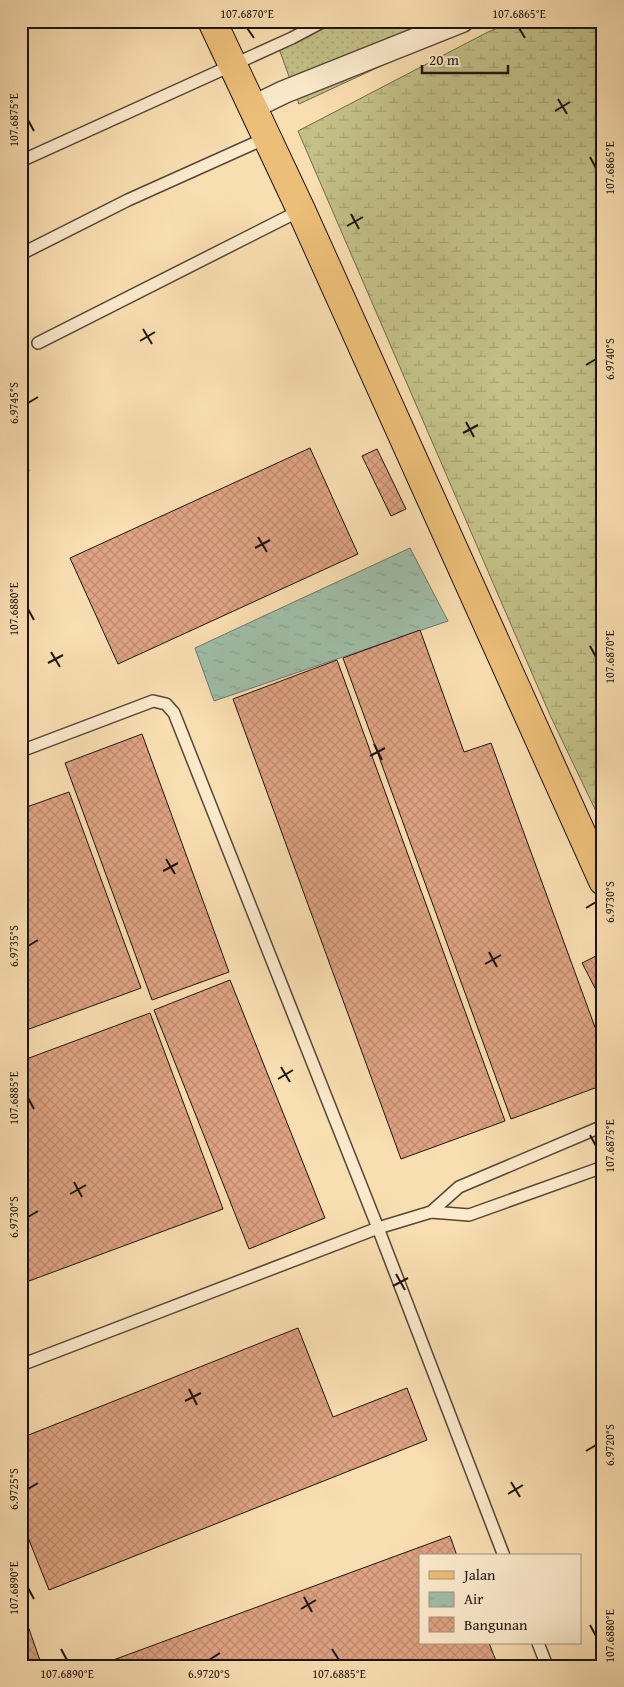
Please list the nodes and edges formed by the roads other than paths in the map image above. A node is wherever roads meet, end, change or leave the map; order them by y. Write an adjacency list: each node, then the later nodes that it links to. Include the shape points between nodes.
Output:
1 (212, 21): 4 (main road)
2 (324, 21): 4 (lane)
3 (462, 21): 5 (street)
4 (232, 65): 5 (main road); 7 (lane)
5 (253, 107): 6 (main road)
6 (266, 138): 8 (main road); 9 (lane, via 128,200)
7 (21, 161)
8 (301, 210): 10 (lane); 12 (main road)
9 (21, 254)
10 (38, 343)
11 (21, 751): 16 (lane, via 154,701 166,704 174,713)
12 (603, 881)
13 (603, 1126): 15 (lane, via 459,1187)
14 (603, 1167): 15 (lane, via 469,1216)
15 (431, 1212): 16 (lane)
16 (378, 1228): 17 (lane); 18 (lane)
17 (21, 1365)
18 (503, 1554)
19 (538, 1644): 20 (lane)
20 (547, 1666)

